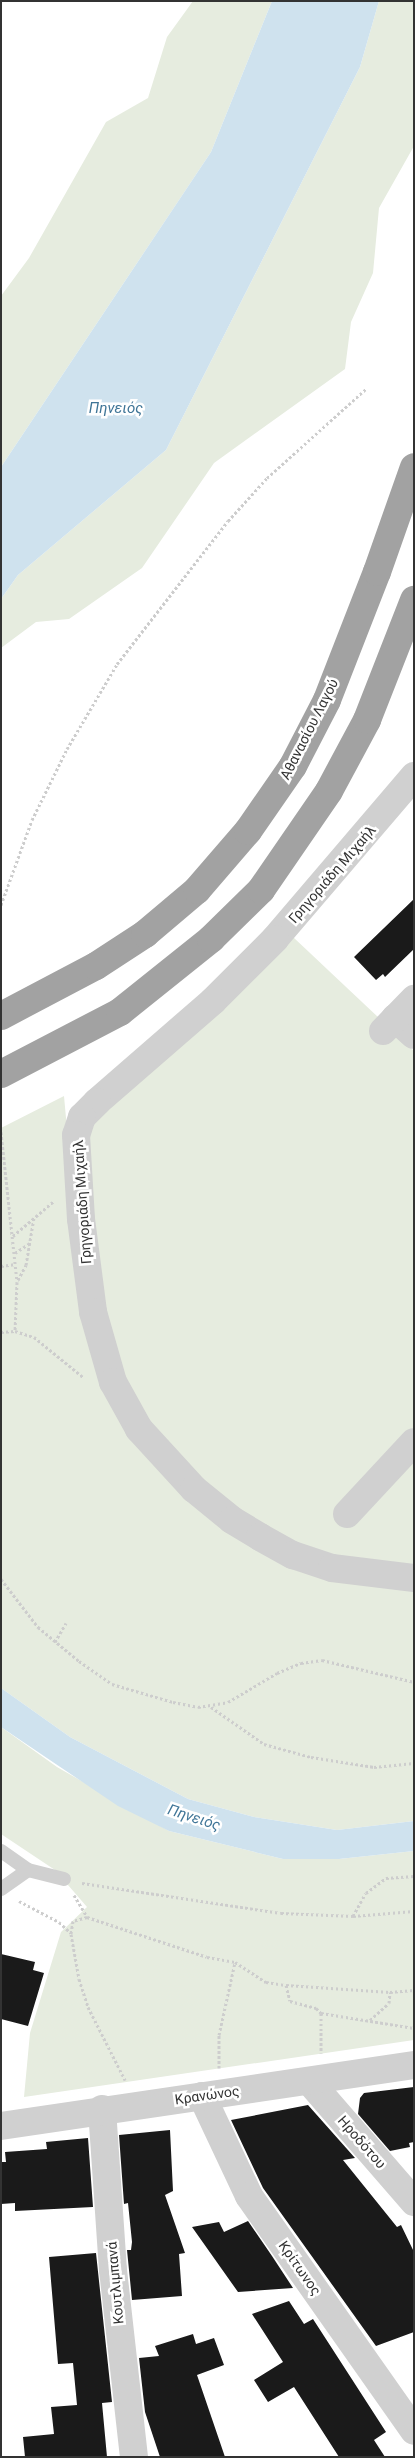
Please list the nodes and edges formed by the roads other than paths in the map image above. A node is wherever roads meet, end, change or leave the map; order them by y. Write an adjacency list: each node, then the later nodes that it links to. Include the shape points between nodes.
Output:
1 (414, 468): 5 (highway, Αθανασίου Λαγού, via 327,700 293,766 248,832 197,890 146,934 96,966)
2 (414, 600): 7 (highway, via 367,720 301,836 261,890 211,939 120,1012)
3 (414, 776): 10 (street, Γρηγοριάδη Μιχαήλ, via 276,940 213,1001 124,1076 82,1118 76,1135 79,1188 98,1338 113,1382 139,1429 194,1489 232,1520 293,1555 332,1568)
4 (414, 998): 6 (street)
5 (1, 1016)
6 (398, 1028)
7 (1, 1074)
8 (414, 1442): 9 (street)
9 (346, 1514)
10 (414, 1578)
11 (1, 1851): 12 (lane)
12 (28, 1870): 13 (lane); 14 (lane)
13 (64, 1879)
14 (1, 1889)
15 (414, 2065): 16 (street, Κρανώνος)
16 (320, 2080): 17 (street, Κρανώνος); 20 (street, Ηροδότου)
17 (212, 2095): 18 (street, Κρανώνος); 21 (street, Κρίτωνος, via 249,2196)
18 (102, 2109): 19 (street, Κρανώνος); 22 (street, Κουτλιμπανά, via 113,2270)
19 (1, 2126)
20 (414, 2202)
21 (414, 2431)
22 (134, 2457)

